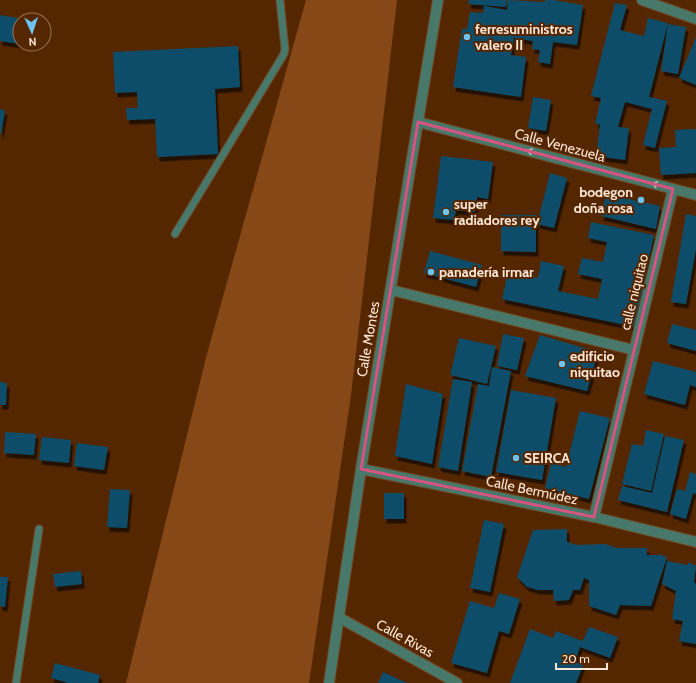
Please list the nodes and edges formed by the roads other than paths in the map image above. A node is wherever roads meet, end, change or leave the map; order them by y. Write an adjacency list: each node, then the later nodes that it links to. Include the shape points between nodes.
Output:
1 (280, 0): 8 (lane, via 284,54)
2 (438, 0): 5 (street, Calle Montes)
3 (642, 0): 4 (street)
4 (696, 19)
5 (418, 122): 6 (street, Calle Venezuela, one-way to 5); 9 (street, Calle Montes)
6 (673, 189): 7 (street, Calle Venezuela); 10 (street, calle niquitao)
7 (696, 195)
8 (175, 234)
9 (391, 290): 10 (street); 11 (street, Calle Montes)
10 (634, 350): 12 (street, calle niquitao)
11 (361, 469): 12 (street, Calle Bermúdez); 15 (street, Calle Montes)
12 (594, 517): 14 (street, Calle Bermúdez)
13 (39, 529): 16 (lane)
14 (696, 542)
15 (340, 618): 17 (street, Calle Montes); 18 (street, Calle Rivas)
16 (16, 683)
17 (329, 683)
18 (457, 683)

